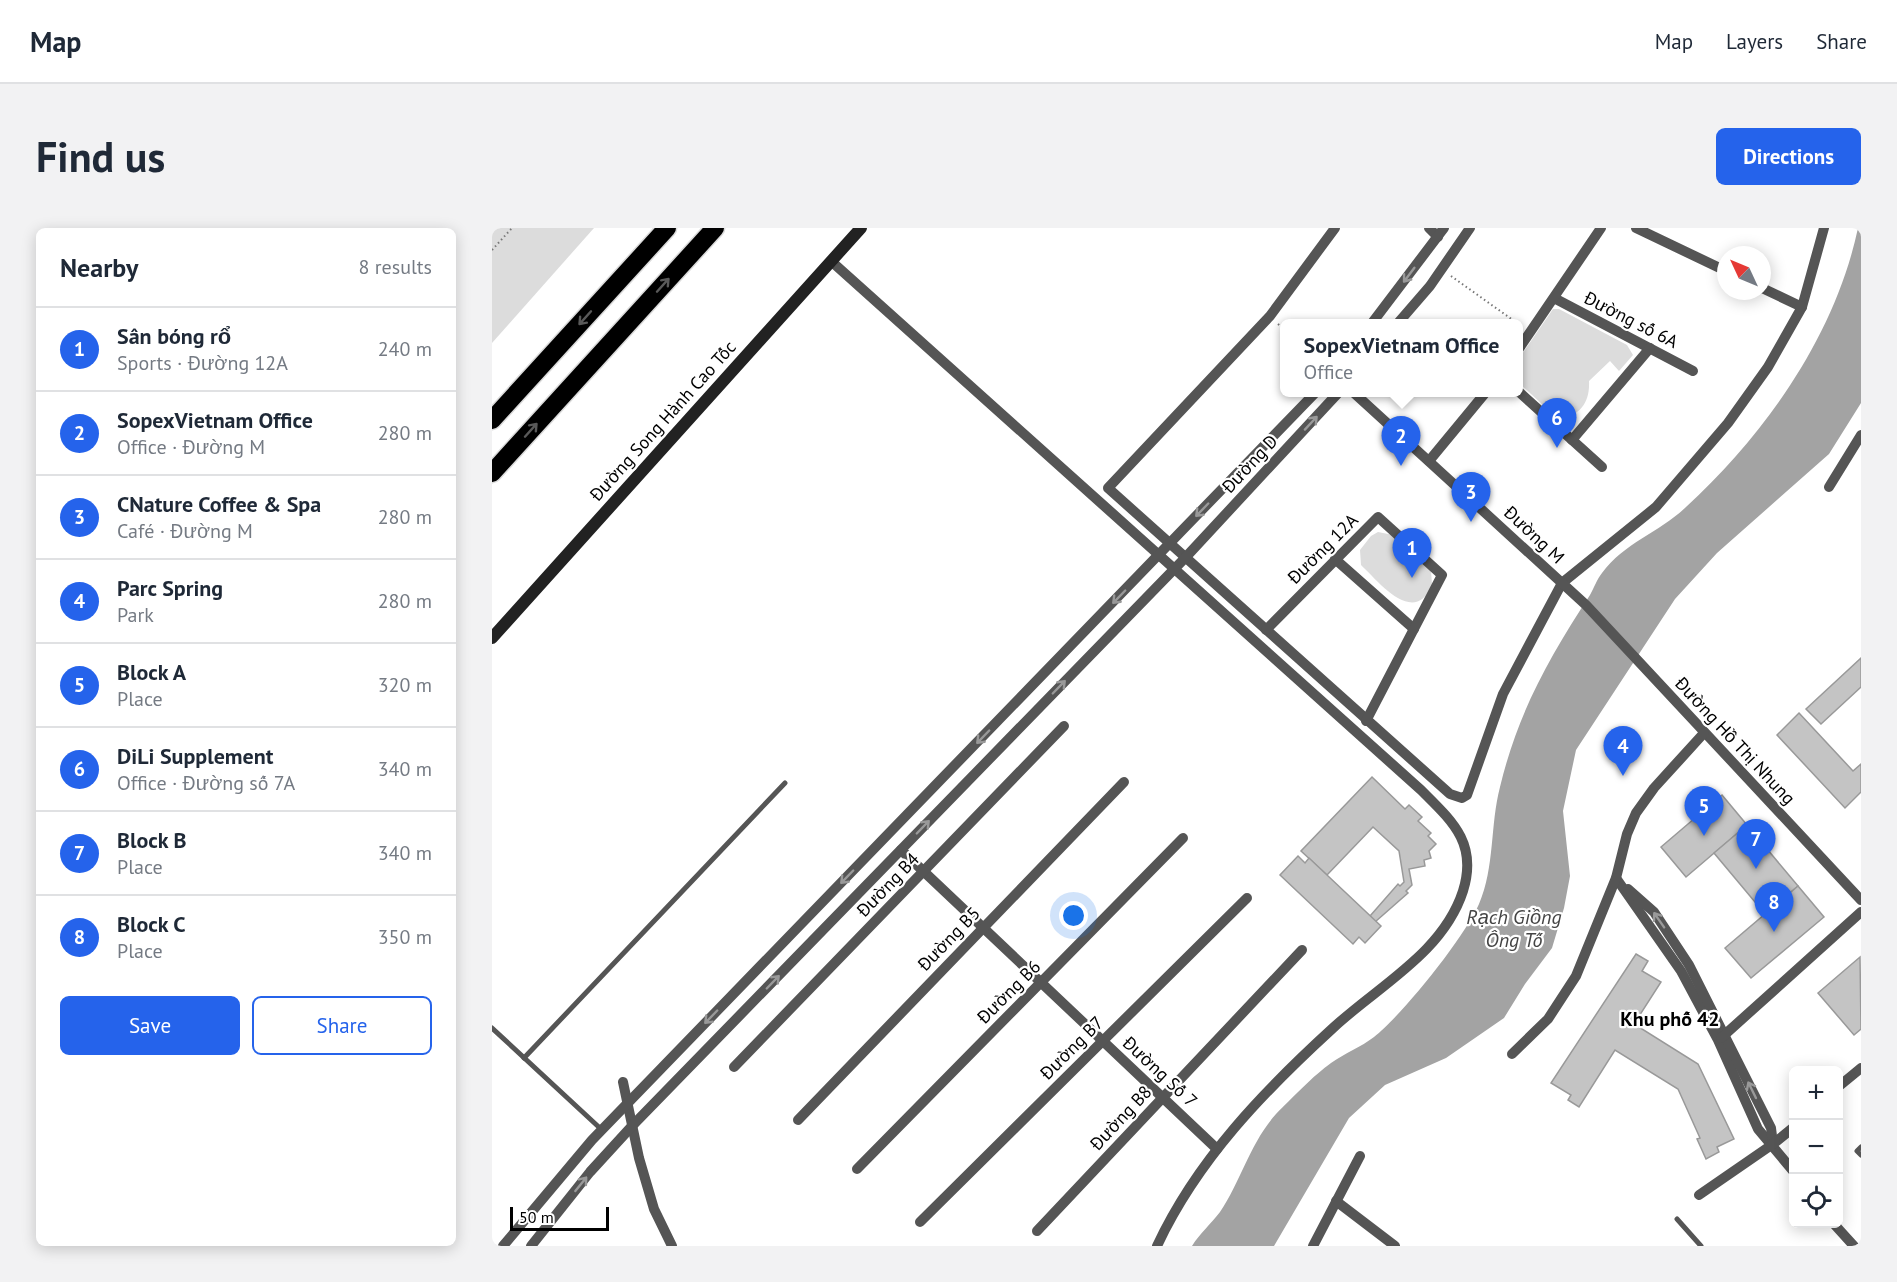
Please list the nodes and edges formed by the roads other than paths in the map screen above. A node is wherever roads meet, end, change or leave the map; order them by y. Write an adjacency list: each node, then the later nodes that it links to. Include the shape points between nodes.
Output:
1 (667, 228): 26 (highway, one-way to 26)
2 (715, 228): 31 (highway, one-way to 2)
3 (861, 228): 11 (main road, Đường Song Hành Cao Tốc)
4 (1335, 228): 33 (street, via 1270,316 1108,488)
5 (1429, 228): 10 (street)
6 (1470, 228): 17 (street)
7 (1601, 228): 14 (street)
8 (1636, 228): 12 (street)
9 (1824, 228): 15 (street)
10 (1442, 232): 16 (street, one-way to 16)
11 (831, 261): 34 (street); 42 (main road, Đường Song Hành Cao Tốc)
12 (1717, 267)
13 (1771, 292): 15 (street)
14 (1554, 298): 18 (street); 19 (street, Đường số 6A)
15 (1802, 307): 38 (street, via 1768,367 1728,423 1656,507)
16 (1376, 319)
17 (1402, 319)
18 (1523, 343)
19 (1650, 348): 20 (street, Đường số 6A); 28 (street)
20 (1693, 370)
21 (1523, 396): 28 (street)
22 (1312, 397): 33 (street, Đường D, one-way to 33)
23 (1336, 397): 35 (street, Đường D, one-way to 23)
24 (1357, 397): 29 (street, Đường M)
25 (1483, 397): 29 (street)
26 (492, 420)
27 (1861, 435): 32 (street)
28 (1572, 440): 30 (street)
29 (1429, 461): 38 (street, Đường M)
30 (1602, 467)
31 (492, 473)
32 (1829, 487)
33 (1169, 544): 34 (street, Đường D); 35 (street)
34 (1160, 555): 37 (street); 68 (street, Đường D, one-way to 68)
35 (1185, 558): 37 (street, Đường D); 41 (street)
36 (1335, 559): 40 (street); 40 (street, Đường 12A, via 1378,517 1442,575); 41 (street, Đường 12A)
37 (1175, 568): 49 (street, Đường D, one-way to 37); 75 (street, via 1421,790 1458,829 1466,856 1463,891 1436,940 1333,1028 1238,1122)
38 (1562, 583): 39 (street, Đường M); 43 (street, via 1503,694 1467,795 1462,798 1450,794)
39 (1586, 604): 45 (street, Đường Hồ Thị Nhung)
40 (1414, 629): 43 (street, Đường 12A)
41 (1266, 630): 43 (street)
42 (492, 638)
43 (1366, 721)
44 (1064, 726): 50 (street, Đường B4)
45 (1704, 733): 51 (street, via 1636,813); 53 (street, Đường Hồ Thị Nhung)
46 (1124, 782): 55 (street, Đường B5)
47 (785, 783): 62 (lane)
48 (1183, 838): 57 (street, Đường B6)
49 (901, 850): 50 (street, Đường Số 7); 70 (street, Đường D, one-way to 49)
50 (924, 871): 55 (street, Đường Số 7); 63 (street, Đường B4)
51 (1616, 878): 59 (street, via 1654,912); 61 (street, via 1576,976 1548,1019)
52 (1247, 898): 60 (street, Đường B7)
53 (1861, 900)
54 (1861, 912): 59 (street)
55 (983, 927): 57 (street, Đường Số 7); 69 (street, Đường B5)
56 (1302, 950): 67 (street, Đường B8)
57 (1041, 982): 60 (street, Đường Số 7); 79 (street, Đường B6)
58 (492, 1028): 62 (lane)
59 (1721, 1038): 73 (street, via 1771,1128)
60 (1103, 1041): 67 (street, Đường Số 7); 83 (street, Đường B7)
61 (1512, 1054)
62 (524, 1058): 71 (lane)
63 (734, 1067)
64 (1861, 1068): 66 (street)
65 (623, 1082): 68 (street)
66 (1843, 1084)
67 (1163, 1098): 75 (street, Đường Số 7); 85 (street, Đường B8)
68 (629, 1102): 70 (street); 71 (street, Đường D)
69 (798, 1120)
70 (633, 1125): 87 (street, Đường D, one-way to 70); 88 (street, via 654,1209)
71 (602, 1130): 86 (street, Đường D)
72 (1789, 1131): 73 (street)
73 (1773, 1144): 78 (street); 80 (street)
74 (1861, 1147): 76 (lane, via 1857,1151)
75 (1217, 1149): 89 (street, via 1170,1218)
76 (1861, 1155)
77 (1360, 1156): 81 (street)
78 (1789, 1165)
79 (857, 1169)
80 (1699, 1195)
81 (1336, 1201): 90 (street); 91 (street)
82 (1677, 1219): 92 (lane)
83 (920, 1222)
84 (1838, 1228): 93 (street)
85 (1037, 1231)
86 (503, 1246)
87 (531, 1246)
88 (672, 1246)
89 (1157, 1246)
90 (1313, 1246)
91 (1395, 1246)
92 (1701, 1246)
93 (1854, 1246)

